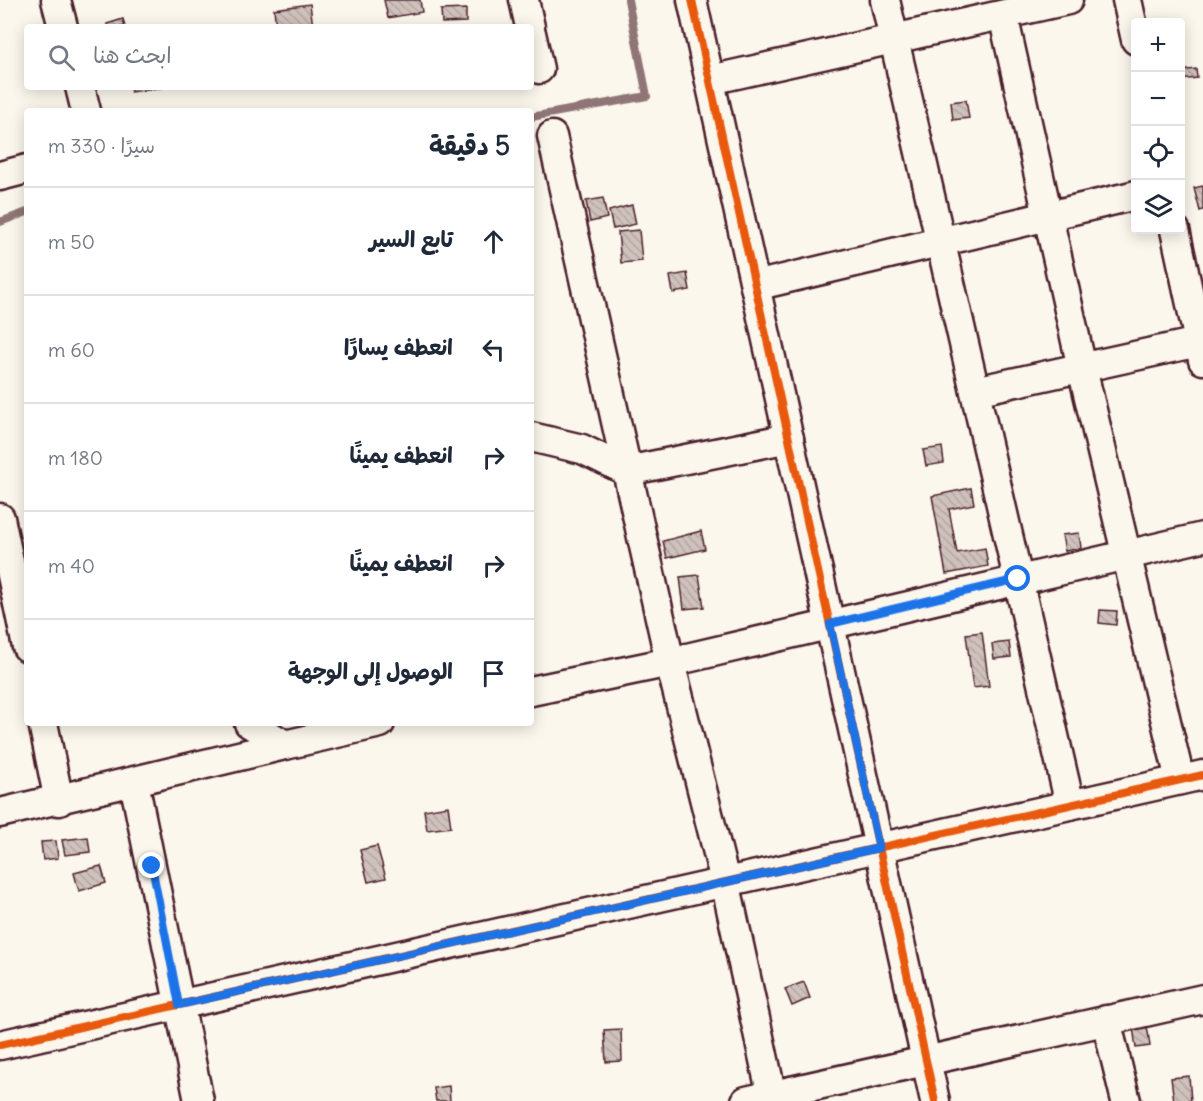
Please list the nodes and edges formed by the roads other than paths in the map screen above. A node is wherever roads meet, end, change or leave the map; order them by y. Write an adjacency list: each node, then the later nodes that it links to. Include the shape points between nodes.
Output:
1 (57, 0): 9 (street)
2 (524, 0): 10 (street)
3 (692, 0): 14 (street)
4 (885, 0): 11 (street)
5 (1068, 0): 7 (street)
6 (1127, 0): 8 (street)
7 (1003, 15): 11 (street); 21 (street)
8 (1131, 18)
9 (62, 24)
10 (529, 24)
11 (894, 39): 14 (street); 23 (street)
12 (534, 46): 13 (street)
13 (539, 69)
14 (710, 80): 24 (street)
15 (81, 90): 16 (street)
16 (85, 108)
17 (552, 136): 30 (street)
18 (24, 170): 19 (street)
19 (0, 176)
20 (1131, 196): 21 (street)
21 (1048, 216): 23 (street); 26 (street)
22 (1176, 234): 25 (street)
23 (941, 241): 24 (street); 27 (street)
24 (755, 286): 29 (street)
25 (1202, 348): 26 (street)
26 (1082, 368): 27 (street); 33 (street)
27 (975, 392): 34 (street)
28 (534, 438): 30 (street, via 582,449)
29 (789, 438): 30 (street); 36 (street)
30 (627, 471): 38 (street)
31 (0, 518): 35 (street)
32 (1203, 537): 33 (street)
33 (1126, 554): 34 (street); 44 (street)
34 (1018, 579): 36 (street); 47 (street)
35 (15, 607): 37 (street)
36 (830, 624): 38 (street); 49 (street)
37 (24, 637)
38 (670, 662): 39 (street); 50 (street)
39 (534, 690)
40 (44, 726): 46 (street)
41 (254, 726): 43 (street)
42 (367, 726): 43 (street)
43 (285, 745): 45 (street)
44 (1192, 778): 47 (street)
45 (134, 782): 46 (street); 52 (street)
46 (58, 801): 48 (street)
47 (1070, 805): 49 (street)
48 (0, 813)
49 (879, 848): 50 (street); 55 (street)
50 (725, 881): 52 (street); 56 (street)
51 (1203, 999): 53 (street)
52 (179, 1005): 54 (street); 57 (street)
53 (1106, 1020): 55 (street); 59 (street)
54 (0, 1045)
55 (927, 1061): 56 (street); 58 (street)
56 (764, 1099)
57 (199, 1101)
58 (935, 1101)
59 (1126, 1101)

